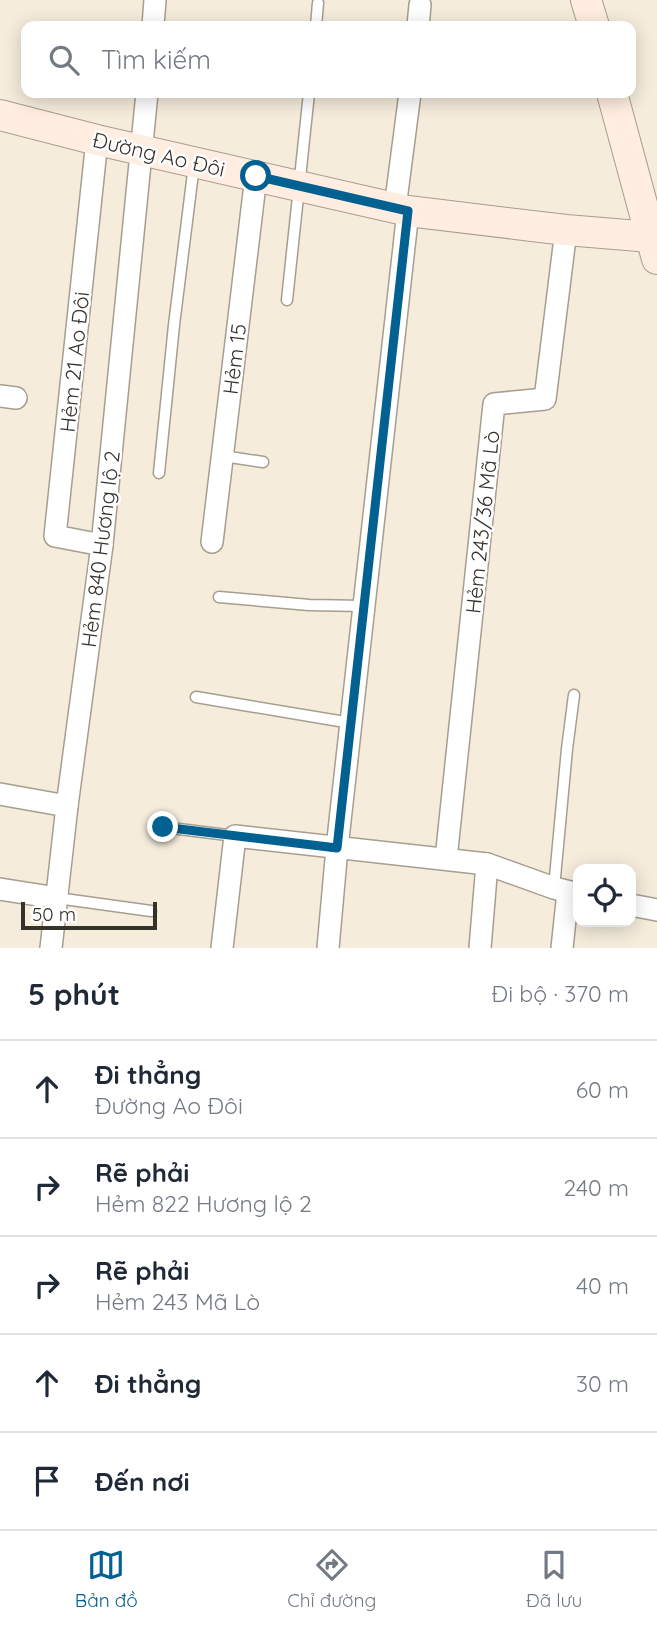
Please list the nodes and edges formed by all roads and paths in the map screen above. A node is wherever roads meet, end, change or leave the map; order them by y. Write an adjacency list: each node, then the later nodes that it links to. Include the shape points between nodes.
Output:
1 (155, 0): 4 (street)
2 (586, 0): 6 (street)
3 (318, 4): 5 (lane)
4 (153, 21)
5 (316, 21)
6 (592, 21)
7 (147, 98): 13 (street, Hẻm 840 Hương lộ 2)
8 (309, 98): 16 (lane)
9 (410, 98): 17 (street)
10 (613, 98): 19 (street)
11 (0, 114): 12 (street, Đường Ao Đôi)
12 (97, 140): 13 (street, Đường Ao Đôi); 25 (street, Hẻm 21 Ao Đôi, via 55,536)
13 (143, 150): 14 (street, Đường Ao Đôi); 25 (street, Hẻm 840 Hương lộ 2)
14 (195, 162): 15 (street, Đường Ao Đôi); 23 (lane)
15 (256, 176): 16 (street, Đường Ao Đôi); 21 (street, Hẻm 15)
16 (300, 186): 17 (street, Đường Ao Đôi); 20 (lane)
17 (402, 210): 18 (street, Đường Ao Đôi); 27 (street)
18 (566, 230): 19 (street, Đường Ao Đôi); 36 (street, Hẻm 243/36 Mã Lò, via 545,399 495,404)
19 (656, 248)
20 (287, 300)
21 (223, 456): 22 (lane); 24 (street, Hẻm 15)
22 (263, 462)
23 (159, 473)
24 (212, 542)
25 (102, 545): 32 (street, Hẻm 840 Hương lộ 2)
26 (219, 597): 27 (lane)
27 (364, 606): 30 (street)
28 (574, 695): 39 (lane, via 567,749)
29 (196, 697): 30 (lane)
30 (351, 723): 35 (street)
31 (0, 794): 32 (street)
32 (68, 806): 40 (street, Hẻm 840 Hương lộ 2)
33 (163, 827): 34 (lane)
34 (235, 836): 35 (street); 45 (street)
35 (337, 848): 36 (street); 46 (street)
36 (446, 859): 37 (street)
37 (487, 864): 39 (street); 47 (street)
38 (0, 889): 40 (street)
39 (567, 891): 48 (street)
40 (57, 898): 43 (lane); 44 (street, Hẻm 840 Hương lộ 2)
41 (636, 906): 42 (street)
42 (657, 910)
43 (151, 911)
44 (51, 948)
45 (222, 948)
46 (328, 948)
47 (480, 948)
48 (562, 948)

